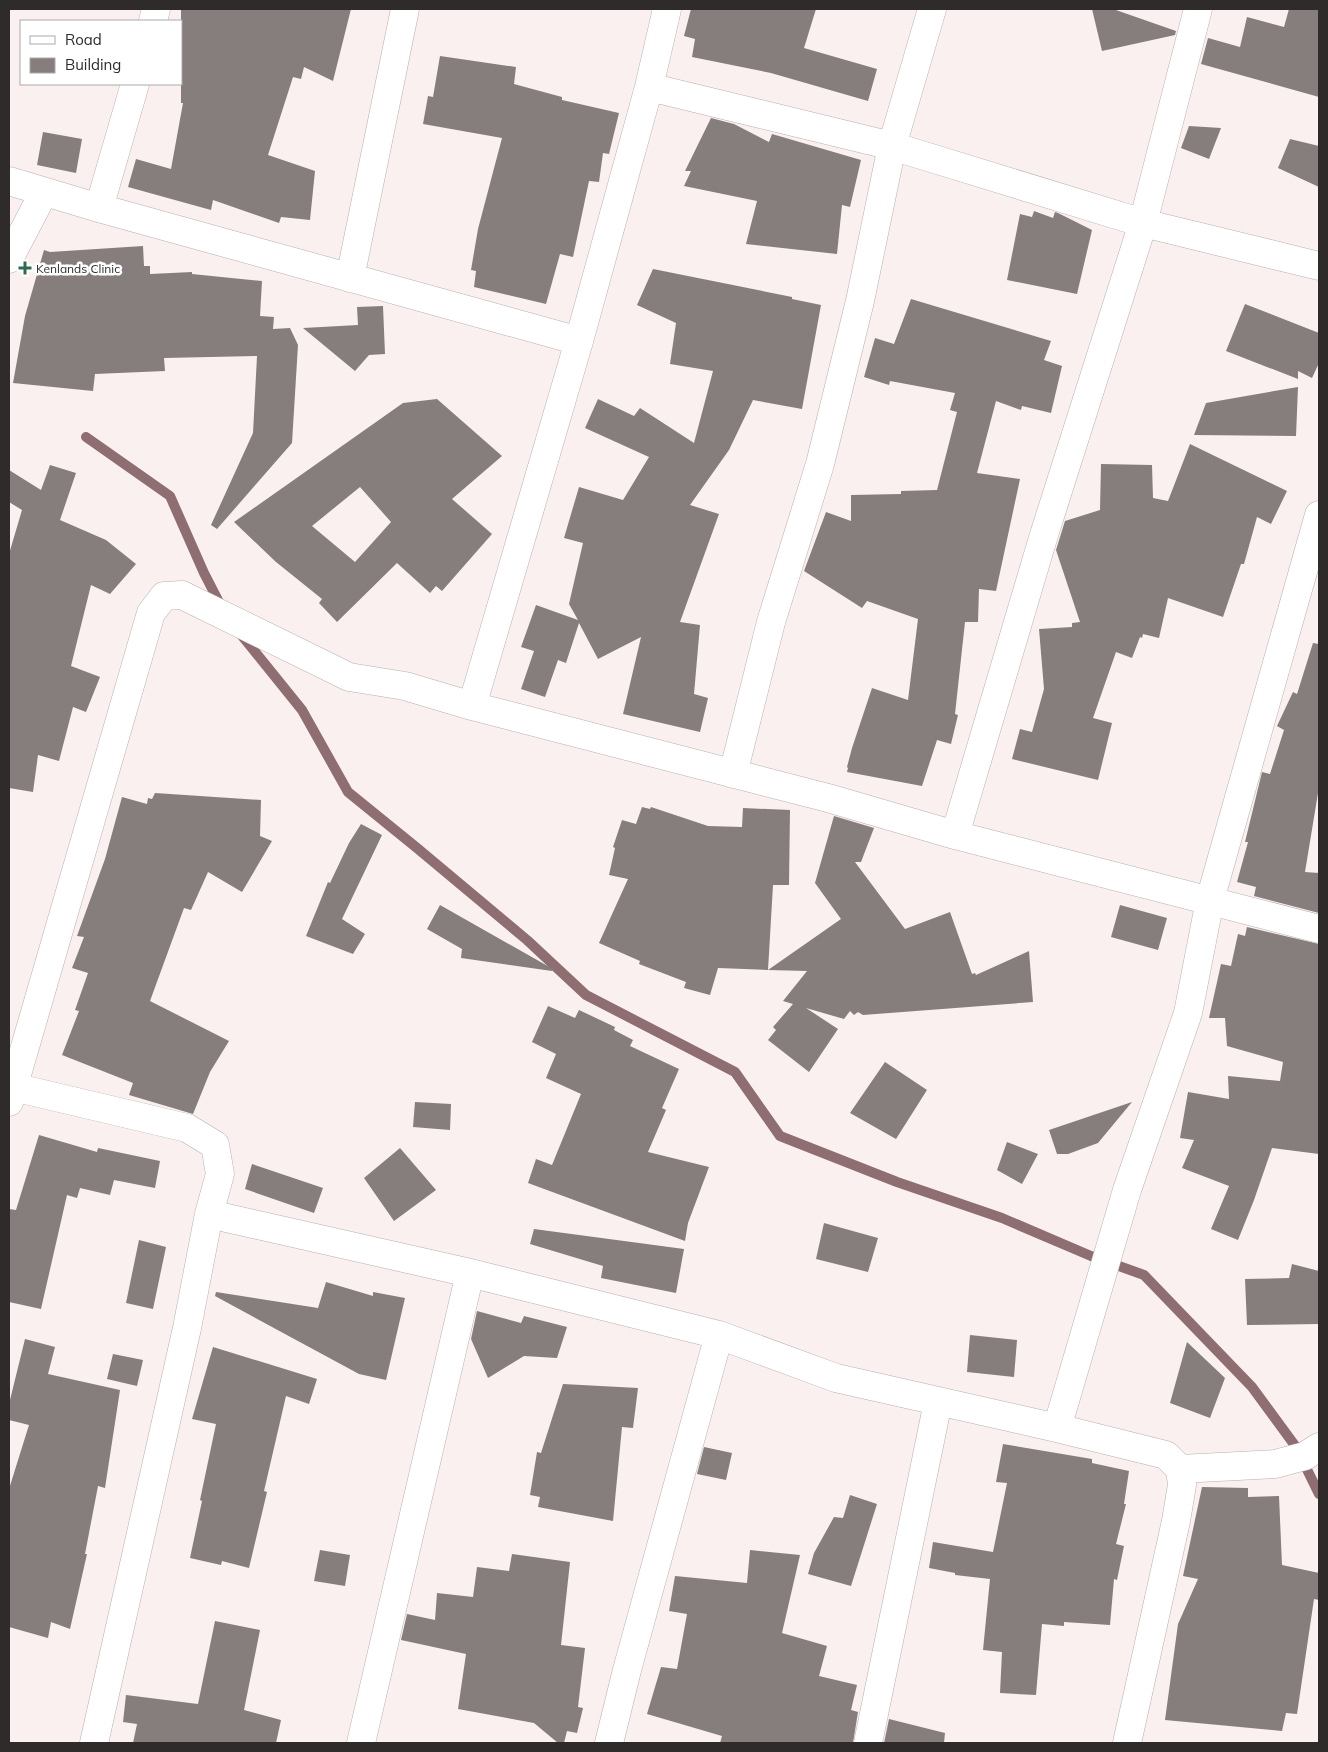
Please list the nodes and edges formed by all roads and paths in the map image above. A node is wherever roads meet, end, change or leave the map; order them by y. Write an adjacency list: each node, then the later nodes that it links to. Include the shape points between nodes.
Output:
1 (405, 9): 14 (street)
2 (667, 9): 6 (street)
3 (932, 9): 7 (street)
4 (1198, 9): 11 (street)
5 (134, 85): 10 (street)
6 (650, 87): 7 (street); 15 (street)
7 (892, 146): 11 (street); 18 (street, via 860,300 820,464 771,622)
8 (9, 181): 9 (street)
9 (44, 192): 10 (street); 12 (street)
10 (99, 208): 14 (street)
11 (1143, 222): 13 (street); 19 (street, via 1043,538)
12 (9, 259)
13 (1319, 266)
14 (350, 278): 15 (street)
15 (579, 341): 17 (street)
16 (1319, 515): 20 (street)
17 (472, 706): 18 (street); 22 (street, via 405,686 349,677 182,595 164,596 151,612)
18 (733, 774): 19 (street)
19 (955, 834): 20 (street)
20 (1210, 900): 21 (street); 27 (street, via 1188,1014 1127,1190)
21 (1319, 929)
22 (10, 1092): 23 (street, via 187,1128 215,1145 220,1174)
23 (209, 1214): 24 (street); 30 (street, via 187,1328)
24 (470, 1273): 25 (street); 31 (street)
25 (719, 1335): 26 (street, via 836,1378); 32 (street, via 626,1670)
26 (938, 1402): 27 (street); 33 (street)
27 (1057, 1428): 29 (street, via 1166,1455)
28 (1319, 1447): 29 (street, via 1305,1456 1275,1464)
29 (1180, 1469): 34 (street, via 1182,1484 1176,1521)
30 (94, 1743)
31 (361, 1743)
32 (609, 1743)
33 (868, 1743)
34 (1127, 1743)

